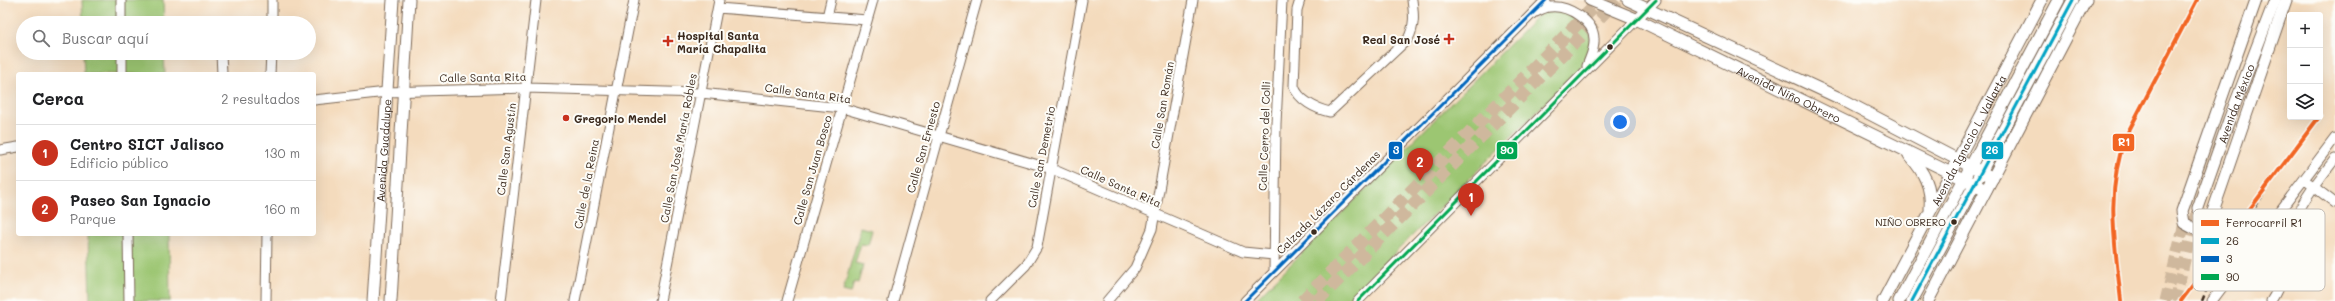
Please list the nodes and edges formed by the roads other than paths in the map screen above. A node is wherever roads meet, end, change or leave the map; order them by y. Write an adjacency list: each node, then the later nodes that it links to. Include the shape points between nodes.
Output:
1 (121, 0): 30 (street)
2 (272, 0): 31 (street)
3 (393, 0): 45 (main road, Avenida Guadalupe)
4 (409, 0): 44 (main road, Avenida Guadalupe)
5 (536, 0): 42 (street, Calle San Agustín)
6 (634, 0): 43 (street, Calle de la Reina)
7 (831, 0): 32 (street)
8 (873, 0): 33 (street, Calle San Juan Bosco)
9 (977, 0): 49 (street, Calle San Ernesto)
10 (1082, 0): 57 (street, Calle San Demetrio)
11 (1193, 0): 70 (street, Calle San Román)
12 (1282, 0): 75 (street, Calle Cerro del Colli, via 1276,124)
13 (1300, 0): 14 (street, via 1294,86 1301,99 1330,112 1408,39 1413,28)
14 (1412, 0)
15 (1546, 0): 29 (street, Calzada Lázaro Cárdenas)
16 (1590, 0): 34 (main road, Avenida Niño Obrero)
17 (1628, 0): 28 (main road, Avenida Niño Obrero)
18 (1656, 0): 28 (street)
19 (2042, 0): 55 (main road, Avenida Ignacio L. Vallarta)
20 (2059, 0): 56 (main road, Avenida Ignacio L. Vallarta)
21 (2073, 0): 58 (main road)
22 (2086, 0): 60 (main road)
23 (2256, 0): 72 (main road, via 2183,206 2184,223)
24 (2260, 0): 25 (main road, Avenida México, via 2194,206)
25 (2275, 0)
26 (2286, 0): 67 (main road)
27 (718, 4): 32 (street); 46 (street, Calle San José María Robles)
28 (1647, 8): 34 (street); 55 (main road, Avenida Niño Obrero, via 1838,97)
29 (1532, 13): 38 (street, via 1550,7 1567,9 1591,27 1594,49); 76 (street, Calzada Lázaro Cárdenas)
30 (121, 16)
31 (272, 16)
32 (827, 17): 33 (street)
33 (868, 20): 48 (street, Calle San Juan Bosco)
34 (1636, 20): 38 (street); 53 (main road, Avenida Niño Obrero)
35 (122, 60): 39 (street)
36 (221, 60): 40 (street)
37 (271, 60): 41 (street)
38 (1585, 71): 91 (street)
39 (122, 72)
40 (222, 72)
41 (270, 72)
42 (526, 88): 43 (street, Calle Santa Rita); 44 (street, Calle Santa Rita); 83 (street, Calle San Agustín)
43 (616, 90): 46 (street, Calle Santa Rita); 84 (street, Calle de la Reina)
44 (404, 91): 45 (street, Calle Santa Rita); 82 (main road, Avenida Guadalupe)
45 (387, 92): 47 (street, Calle Santa Rita); 81 (main road, Avenida Guadalupe)
46 (701, 93): 48 (street, Calle Santa Rita); 85 (street, Calle San José María Robles)
47 (316, 100)
48 (842, 108): 49 (street, Calle Santa Rita); 86 (street, Calle San Juan Bosco)
49 (939, 136): 57 (street, Calle Santa Rita); 87 (street, Calle San Ernesto)
50 (2335, 138): 62 (street)
51 (16, 147): 52 (street)
52 (0, 150)
53 (1905, 150): 59 (main road, Avenida Niño Obrero); 71 (main road, via 1921,168 1928,181 1931,197)
54 (2335, 159): 64 (street)
55 (1959, 160): 56 (main road, Avenida Niño Obrero); 59 (main road, Avenida Ignacio L. Vallarta)
56 (1971, 166): 58 (main road, Avenida Niño Obrero); 61 (main road, Avenida Ignacio L. Vallarta)
57 (1052, 168): 70 (street, Calle Santa Rita); 88 (street, Calle San Demetrio, via 1037,247 1032,257)
58 (1982, 172): 60 (main road, Avenida Niño Obrero); 63 (main road)
59 (1952, 173): 61 (main road, Avenida Niño Obrero); 71 (main road, Avenida Ignacio L. Vallarta)
60 (1993, 178): 65 (main road)
61 (1964, 179): 63 (main road, Avenida Niño Obrero); 93 (main road, Avenida Ignacio L. Vallarta)
62 (2304, 179): 64 (street); 68 (street)
63 (1976, 184): 65 (main road, Avenida Niño Obrero); 94 (main road)
64 (2314, 187): 66 (street); 69 (street)
65 (1986, 190): 95 (main road)
66 (2335, 203)
67 (2214, 209)
68 (2281, 209)
69 (2300, 209)
70 (1155, 214): 75 (street, Calle Santa Rita, via 1243,252); 89 (street, Calle San Román, via 1142,256)
71 (1930, 214): 92 (main road, Avenida Ignacio L. Vallarta)
72 (2193, 228)
73 (128, 236): 79 (street)
74 (267, 236): 80 (street)
75 (1274, 255): 76 (street, Calle Cerro del Colli)
76 (1274, 272): 90 (street, Calzada Lázaro Cárdenas)
77 (2220, 291): 96 (street)
78 (2276, 291): 97 (street)
79 (129, 301)
80 (266, 301)
81 (373, 301)
82 (391, 301)
83 (501, 301)
84 (575, 301)
85 (660, 301)
86 (787, 301)
87 (893, 301)
88 (990, 301)
89 (1107, 301)
90 (1245, 301)
91 (1358, 301)
92 (1883, 301)
93 (1899, 301)
94 (1912, 301)
95 (1928, 301)
96 (2212, 301)
97 (2270, 301)

